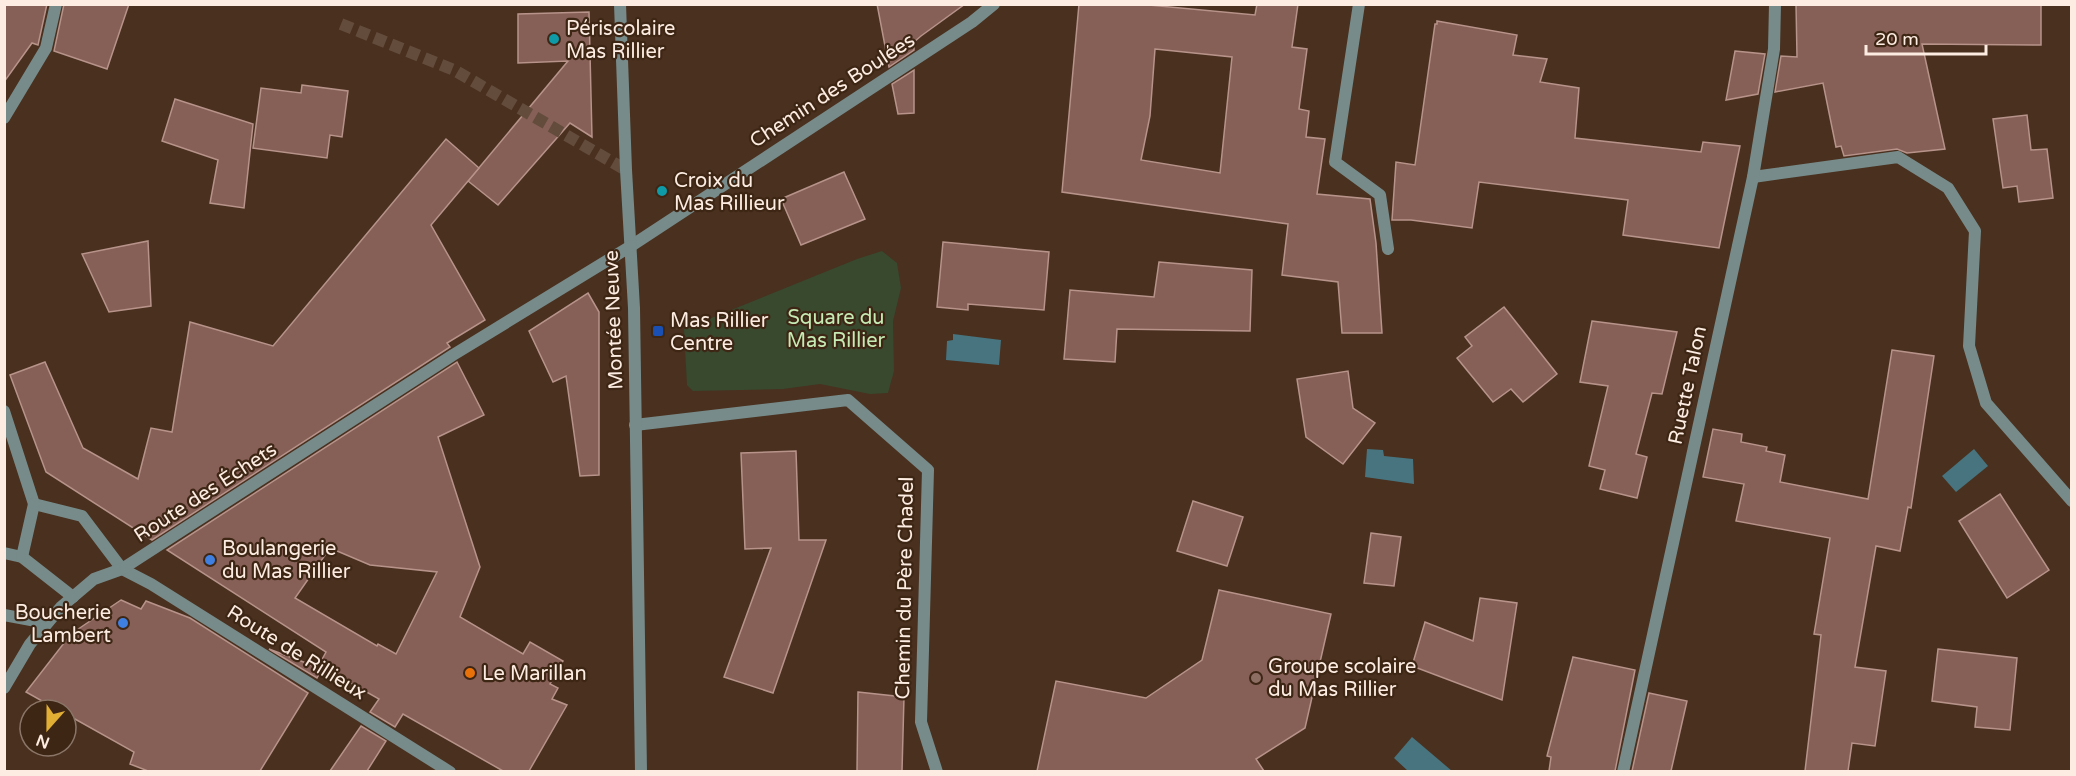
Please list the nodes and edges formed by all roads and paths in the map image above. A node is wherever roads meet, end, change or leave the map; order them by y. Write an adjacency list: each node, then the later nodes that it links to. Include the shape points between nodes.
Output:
1 (56, 4): 6 (street, via 46,48)
2 (620, 4): 8 (street, Montée Neuve)
3 (994, 4): 8 (street, Chemin des Boulées)
4 (1359, 4): 9 (street, via 1335,162 1380,195)
5 (1775, 4): 7 (street, Ruette Talon, via 1774,49)
6 (4, 118)
7 (1753, 177): 12 (street, via 1898,157 1948,188 1975,231 1969,346 1986,403); 24 (street, Ruette Talon)
8 (630, 246): 11 (street, Montée Neuve); 16 (street, Route des Échets)
9 (1388, 249)
10 (4, 411): 13 (street)
11 (635, 425): 22 (street, Montée Neuve); 23 (street, Chemin du Père Chadel, via 848,400 928,470 921,722)
12 (2072, 501)
13 (34, 504): 15 (street); 16 (street, via 82,516)
14 (4, 553): 15 (street)
15 (22, 557): 17 (street)
16 (122, 569): 17 (street, Route des Échets, via 94,579); 21 (street, Route de Rillieux)
17 (73, 597): 19 (street, Route des Échets)
18 (4, 615): 19 (street)
19 (47, 623): 20 (street, Route des Échets)
20 (4, 688)
21 (450, 771)
22 (641, 771)
23 (937, 771)
24 (1623, 771)

